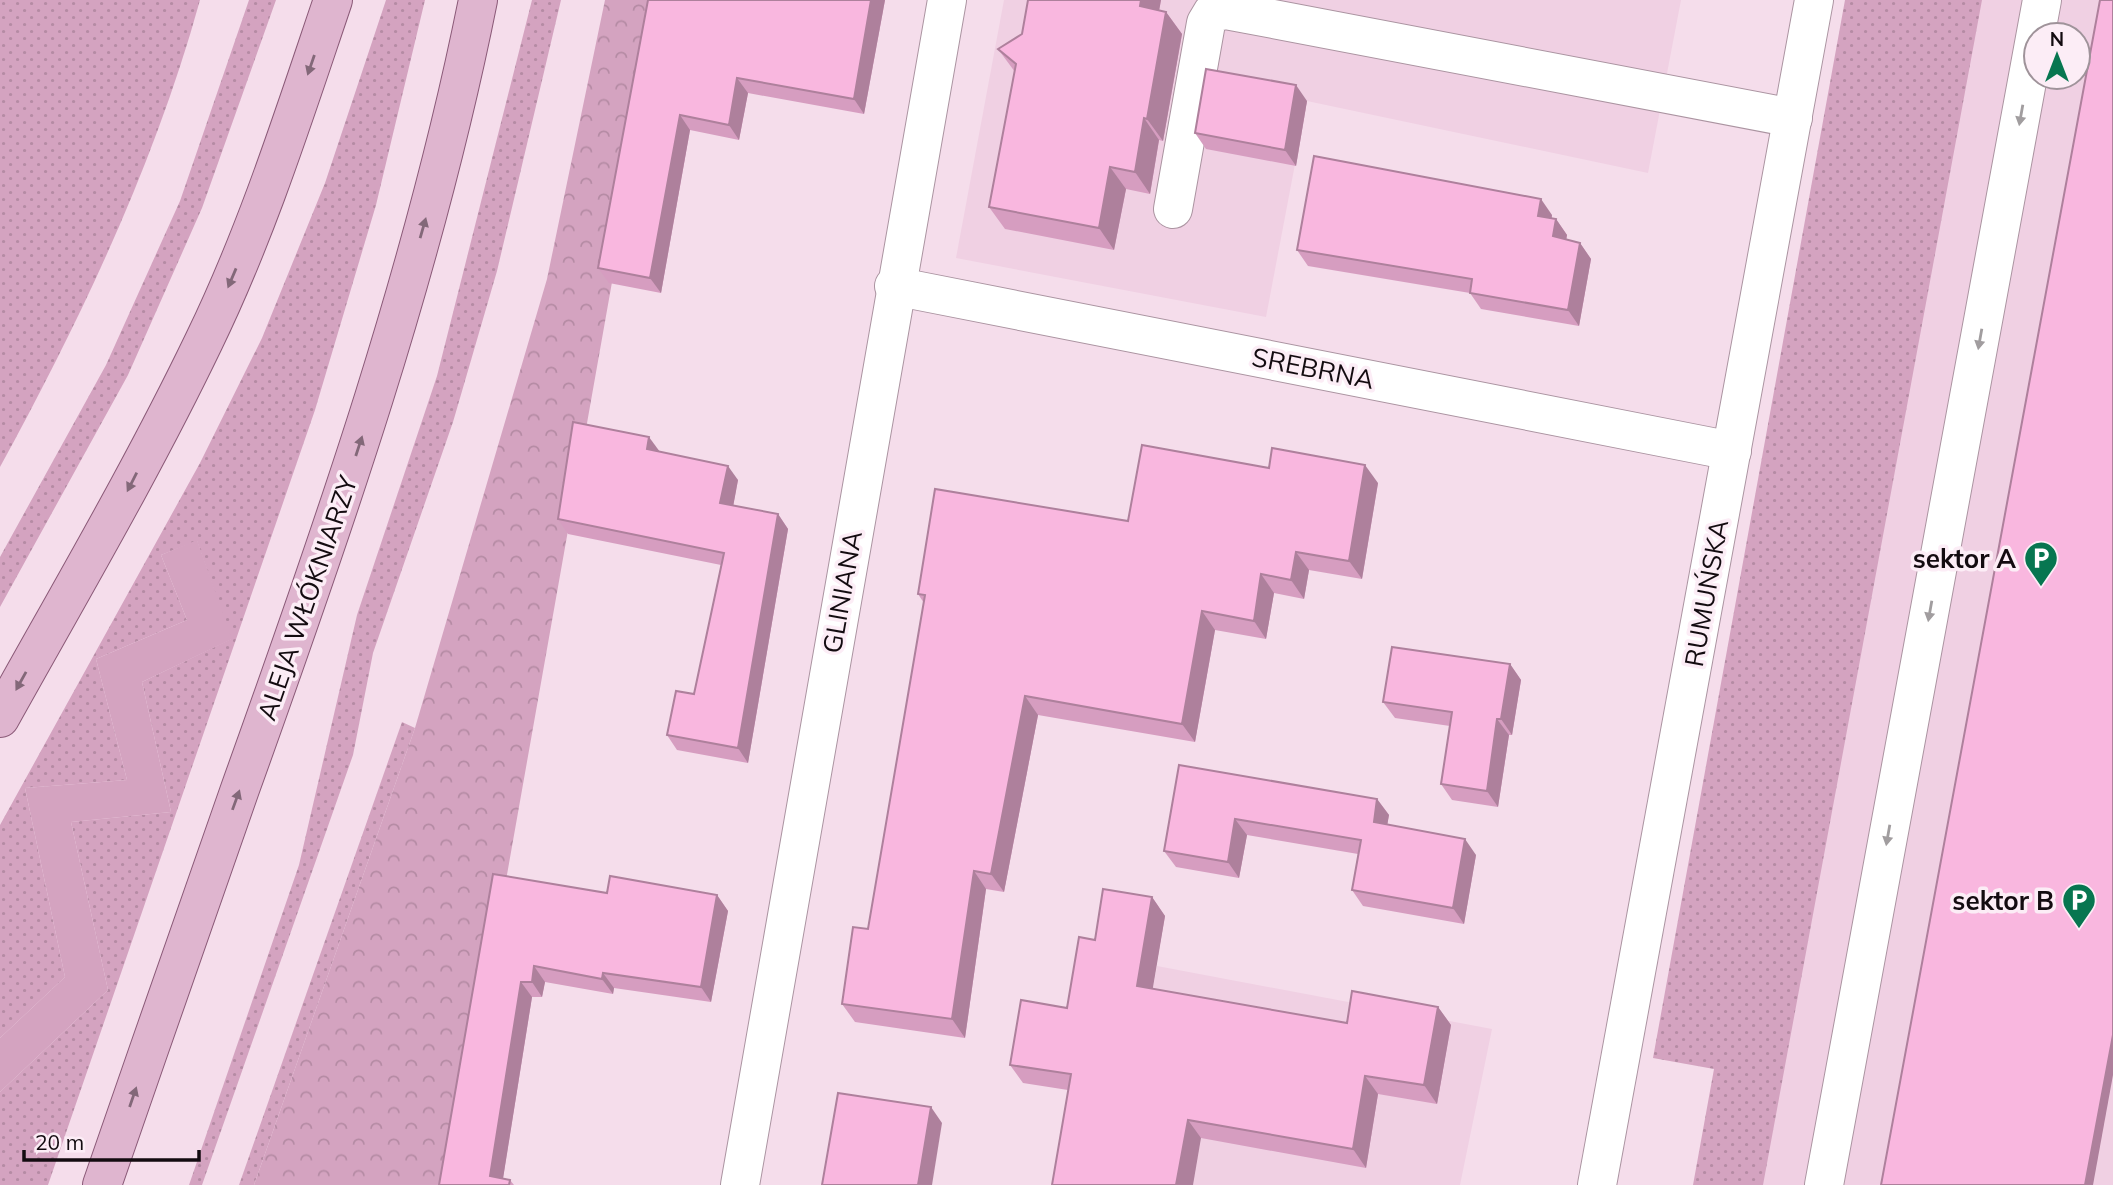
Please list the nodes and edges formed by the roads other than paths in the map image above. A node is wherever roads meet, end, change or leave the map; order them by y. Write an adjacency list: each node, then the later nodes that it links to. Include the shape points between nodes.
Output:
1 (334, 0): 10 (main road, one-way to 10, via 249,238 204,341 127,491)
2 (478, 0): 11 (main road, ALEJA WŁÓKNIARZY, one-way to 2, via 326,549 373,402 434,192)
3 (947, 0): 8 (street, GLINIANA)
4 (1814, 0): 6 (street, RUMUŃSKA)
5 (2042, 0): 14 (street, one-way to 14)
6 (1793, 118): 7 (street, via 1226,10 1212,13 1206,23); 9 (street, RUMUŃSKA)
7 (1173, 209)
8 (894, 286): 9 (street, SREBRNA); 12 (street, GLINIANA)
9 (1732, 451): 13 (street, RUMUŃSKA)
10 (0, 718)
11 (102, 1185)
12 (740, 1185)
13 (1597, 1185)
14 (1824, 1185)

